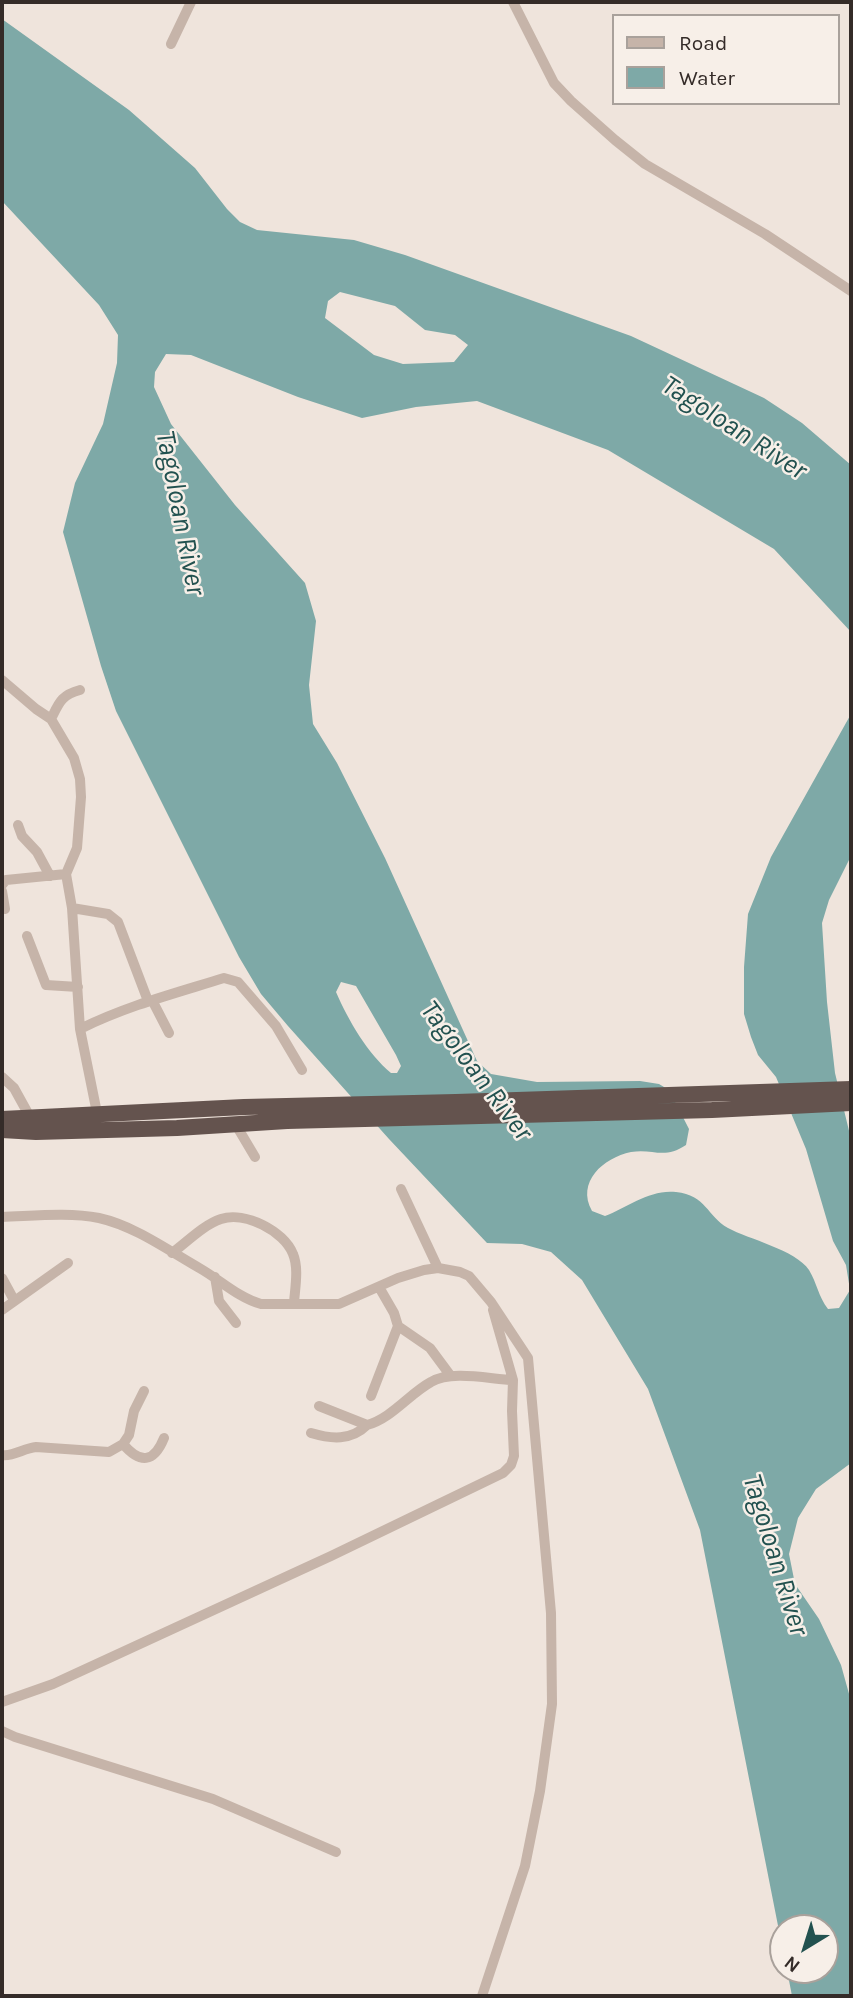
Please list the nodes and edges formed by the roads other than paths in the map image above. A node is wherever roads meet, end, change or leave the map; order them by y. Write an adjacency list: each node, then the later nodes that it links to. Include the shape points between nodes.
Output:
1 (191, 2): 3 (street)
2 (513, 2): 4 (street, via 554,83 615,140 645,164)
3 (171, 44)
4 (851, 291)
5 (2, 680): 7 (street)
6 (80, 690): 7 (street, via 63,697)
7 (51, 719): 9 (street, via 74,758 80,779 78,848)
8 (18, 825): 10 (street)
9 (66, 874): 10 (street); 13 (street)
10 (50, 876): 11 (street, via 6,880)
11 (2, 885)
12 (2, 891): 14 (street)
13 (72, 908): 16 (street); 17 (street, via 108,914 118,922)
14 (5, 909)
15 (27, 936): 16 (street, via 46,985)
16 (78, 987): 18 (street)
17 (150, 1001): 18 (street); 19 (street); 20 (street, via 225,978 238,982 276,1026)
18 (80, 1029): 25 (street)
19 (169, 1033)
20 (302, 1070)
21 (2, 1077): 26 (street, via 14,1088)
22 (851, 1088): 24 (highway)
23 (851, 1103): 24 (highway, via 712,1110)
24 (352, 1112): 25 (highway, via 244,1107); 28 (highway)
25 (97, 1113): 26 (highway)
26 (30, 1118): 27 (highway)
27 (2, 1119)
28 (236, 1125): 29 (highway); 30 (street)
29 (2, 1130)
30 (255, 1157)
31 (401, 1189): 35 (street)
32 (2, 1217): 33 (street, via 97,1217 120,1224)
33 (172, 1253): 36 (street); 40 (street, via 219,1220 257,1221 293,1252)
34 (68, 1263): 39 (street)
35 (438, 1268): 38 (street); 41 (street, via 465,1273)
36 (215, 1277): 40 (street, via 253,1302); 43 (street, via 219,1301)
37 (2, 1278): 39 (street)
38 (379, 1287): 40 (street, via 339,1304); 44 (street)
39 (14, 1300): 42 (street)
40 (294, 1303)
41 (492, 1303): 46 (street); 58 (street, via 528,1358 551,1613 552,1704 525,1866)
42 (2, 1310)
43 (236, 1323)
44 (398, 1326): 45 (street, via 429,1348); 48 (street)
45 (450, 1375): 46 (street); 50 (street, via 432,1381)
46 (513, 1380): 55 (street, via 514,1456 503,1473 64,1679)
47 (144, 1391): 53 (street)
48 (371, 1396)
49 (319, 1406): 50 (street)
50 (367, 1425): 51 (street, via 347,1437)
51 (311, 1433)
52 (164, 1438): 53 (street, via 151,1457 143,1459)
53 (123, 1444): 54 (street, via 109,1452 26,1448)
54 (3, 1458)
55 (2, 1702)
56 (2, 1731): 57 (street, via 213,1799)
57 (336, 1852)
58 (482, 1996)

